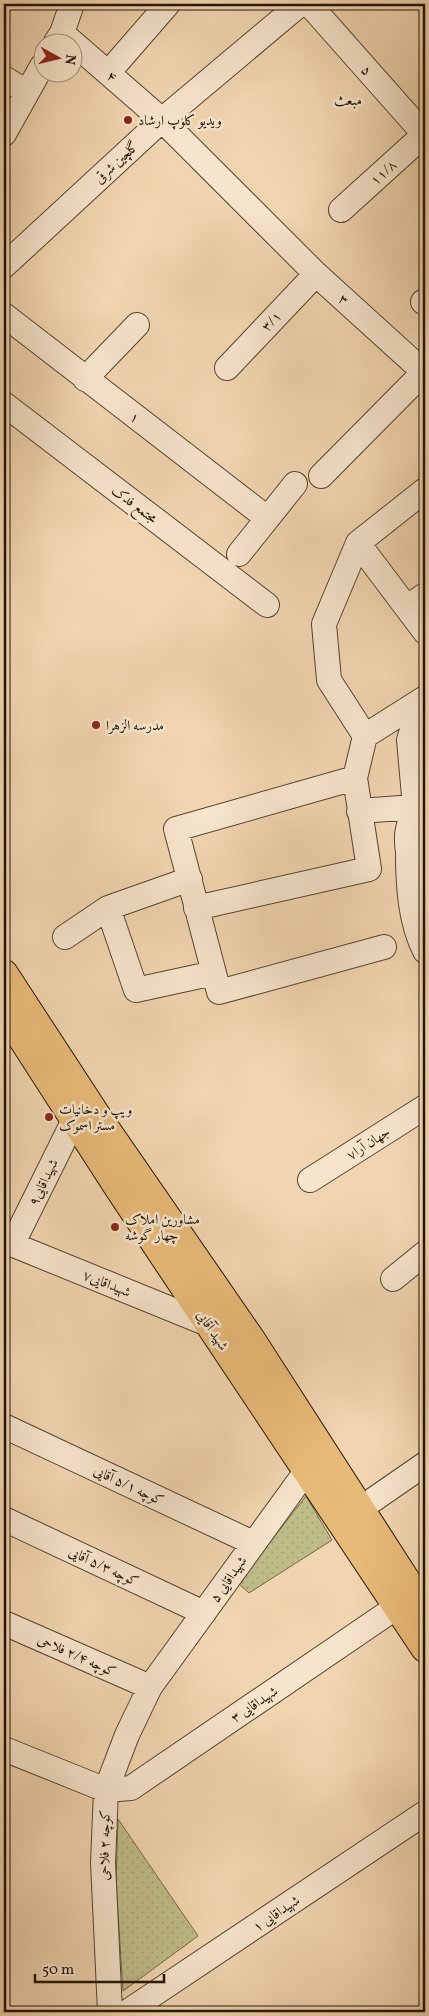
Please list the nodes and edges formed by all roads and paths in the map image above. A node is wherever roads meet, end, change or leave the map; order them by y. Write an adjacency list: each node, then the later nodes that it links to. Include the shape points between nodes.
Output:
1 (72, 4): 5 (street)
2 (168, 4): 7 (street)
3 (300, 4): 11 (street, گلچین شرقی)
4 (309, 4): 13 (street, ۵)
5 (61, 32)
6 (82, 54): 7 (street, ۴)
7 (108, 73): 11 (street, ۴)
8 (4, 78): 10 (street)
9 (33, 82): 10 (street)
10 (27, 92): 12 (street)
11 (162, 120): 15 (street, گلچین شرقی); 16 (street, ۳)
12 (4, 134)
13 (425, 135): 14 (street, ۱۱/۸)
14 (341, 210)
15 (4, 266)
16 (316, 274): 19 (street, ۳/۱); 22 (street, ۳, via 424,372)
17 (4, 315): 20 (street, ۱)
18 (136, 325): 20 (street)
19 (227, 368)
20 (85, 379): 25 (street, ۱)
21 (4, 404): 29 (street, مجتمع فدک)
22 (321, 476)
23 (295, 484): 25 (street)
24 (425, 490): 26 (street)
25 (267, 518): 27 (street)
26 (358, 543): 28 (street); 33 (street, via 324,624 329,680)
27 (239, 554)
28 (416, 601): 30 (street)
29 (267, 605)
30 (425, 632)
31 (425, 698): 33 (street)
32 (425, 724): 35 (street, via 411,733 409,740)
33 (365, 736): 34 (street)
34 (356, 778): 36 (street); 37 (street, via 176,829)
35 (420, 801): 36 (street); 42 (street, via 407,830 408,875 412,910)
36 (359, 811): 39 (street, via 369,869)
37 (190, 880): 38 (street); 39 (street)
38 (108, 908): 40 (street); 43 (street, via 136,990)
39 (196, 908): 43 (street)
40 (65, 937)
41 (384, 947): 43 (street, via 218,992)
42 (425, 951)
43 (214, 973)
44 (5, 980): 56 (main road, شهید آقایی, via 252,1341)
45 (4, 1010): 47 (main road, شهید آقایی)
46 (425, 1107): 48 (street, جهان آرا۷)
47 (74, 1120): 49 (street, شهیداقایی۹); 52 (main road, شهید آقایی)
48 (310, 1180)
49 (8, 1243): 52 (street, شهیداقایی۷)
50 (425, 1253): 51 (street)
51 (393, 1279)
52 (210, 1325): 55 (main road, شهید آقایی)
53 (4, 1426): 58 (street, کوچه ۵/۱ آقایی)
54 (425, 1464): 56 (street)
55 (307, 1470): 58 (street, ۵ شهیداقایی); 59 (main road, شهید آقایی)
56 (360, 1509): 60 (main road, شهید آقایی)
57 (4, 1519): 61 (street, کوچه ۵/۳ آقایی)
58 (253, 1543): 61 (street, ۵ شهیداقایی)
59 (398, 1606): 63 (main road, شهید آقایی); 66 (street, ۳ شهیداقایی, via 131,1788)
60 (425, 1610)
61 (204, 1613): 64 (street, ۵ شهیداقایی)
62 (4, 1622): 64 (street, کوچه ۲/۴ فلاحی)
63 (425, 1648)
64 (150, 1688): 66 (street, کوچه ۲ فلاحی, via 127,1735)
65 (4, 1749): 66 (street)
66 (106, 1790): 68 (street, کوچه ۲ فلاحی, via 103,1862)
67 (425, 1813): 69 (street, ۱ شهیداقایی)
68 (110, 2012)
69 (127, 2012)

